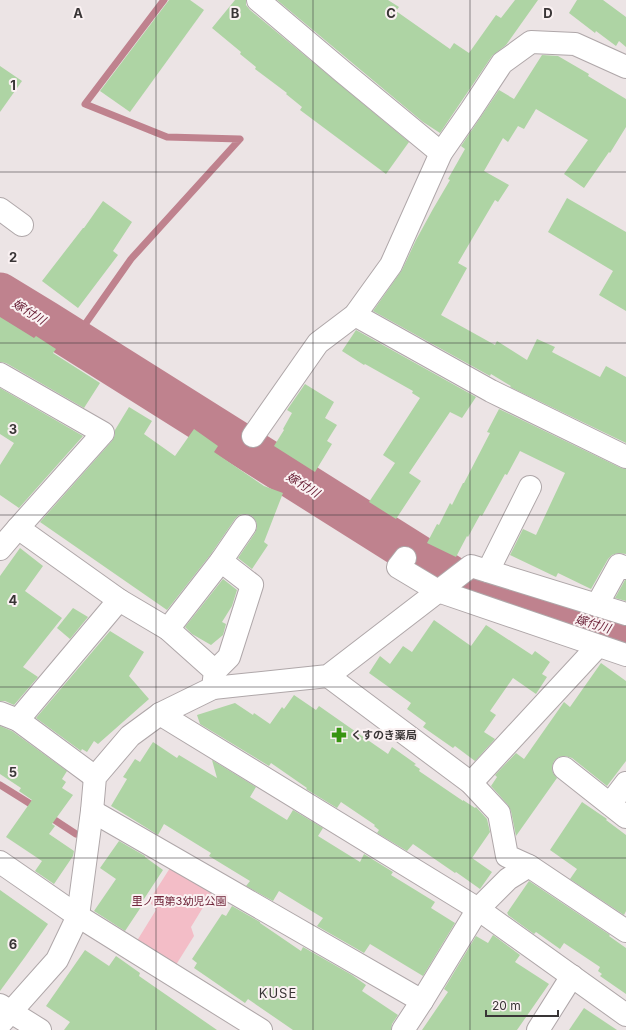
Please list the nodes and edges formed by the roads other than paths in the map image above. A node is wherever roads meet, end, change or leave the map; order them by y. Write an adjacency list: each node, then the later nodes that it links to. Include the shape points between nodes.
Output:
1 (258, 0): 3 (street)
2 (626, 67): 3 (street, via 575,44 531,42 502,63)
3 (441, 153): 6 (street, via 391,265)
4 (0, 209): 5 (street)
5 (22, 225)
6 (355, 315): 8 (street, via 318,343); 9 (street, via 491,391)
7 (0, 374): 12 (street, via 103,433)
8 (253, 436)
9 (626, 457)
10 (530, 487): 17 (street)
11 (245, 526): 15 (street)
12 (18, 528): 13 (street); 19 (street)
13 (0, 549)
14 (405, 558): 18 (street, via 398,567)
15 (220, 561): 22 (street); 26 (street, via 252,585 229,657)
16 (626, 568): 20 (street, via 619,565)
17 (480, 569): 18 (street); 20 (street)
18 (438, 591): 23 (street); 25 (street)
19 (119, 600): 22 (street); 28 (street)
20 (596, 605): 21 (street)
21 (626, 614)
22 (168, 630): 26 (street)
23 (598, 646): 24 (street); 31 (street)
24 (626, 655)
25 (328, 676): 26 (street); 31 (street)
26 (214, 679): 27 (street)
27 (160, 714): 30 (street, via 130,736); 37 (street)
28 (9, 716): 30 (street)
29 (564, 768): 34 (street)
30 (95, 777): 33 (street)
31 (471, 783): 36 (street, via 499,813 507,856)
32 (626, 783): 34 (street)
33 (92, 811): 38 (street); 41 (street)
34 (618, 811)
35 (0, 862): 38 (street)
36 (529, 866): 37 (street, via 508,879); 39 (street)
37 (478, 908): 40 (street); 41 (street)
38 (78, 916): 42 (street, via 57,960); 45 (street)
39 (626, 932)
40 (572, 976): 43 (street); 47 (street)
41 (422, 1001): 46 (street)
42 (3, 1013): 44 (street)
43 (626, 1015)
44 (40, 1030)
45 (261, 1030)
46 (403, 1030)
47 (538, 1030)

